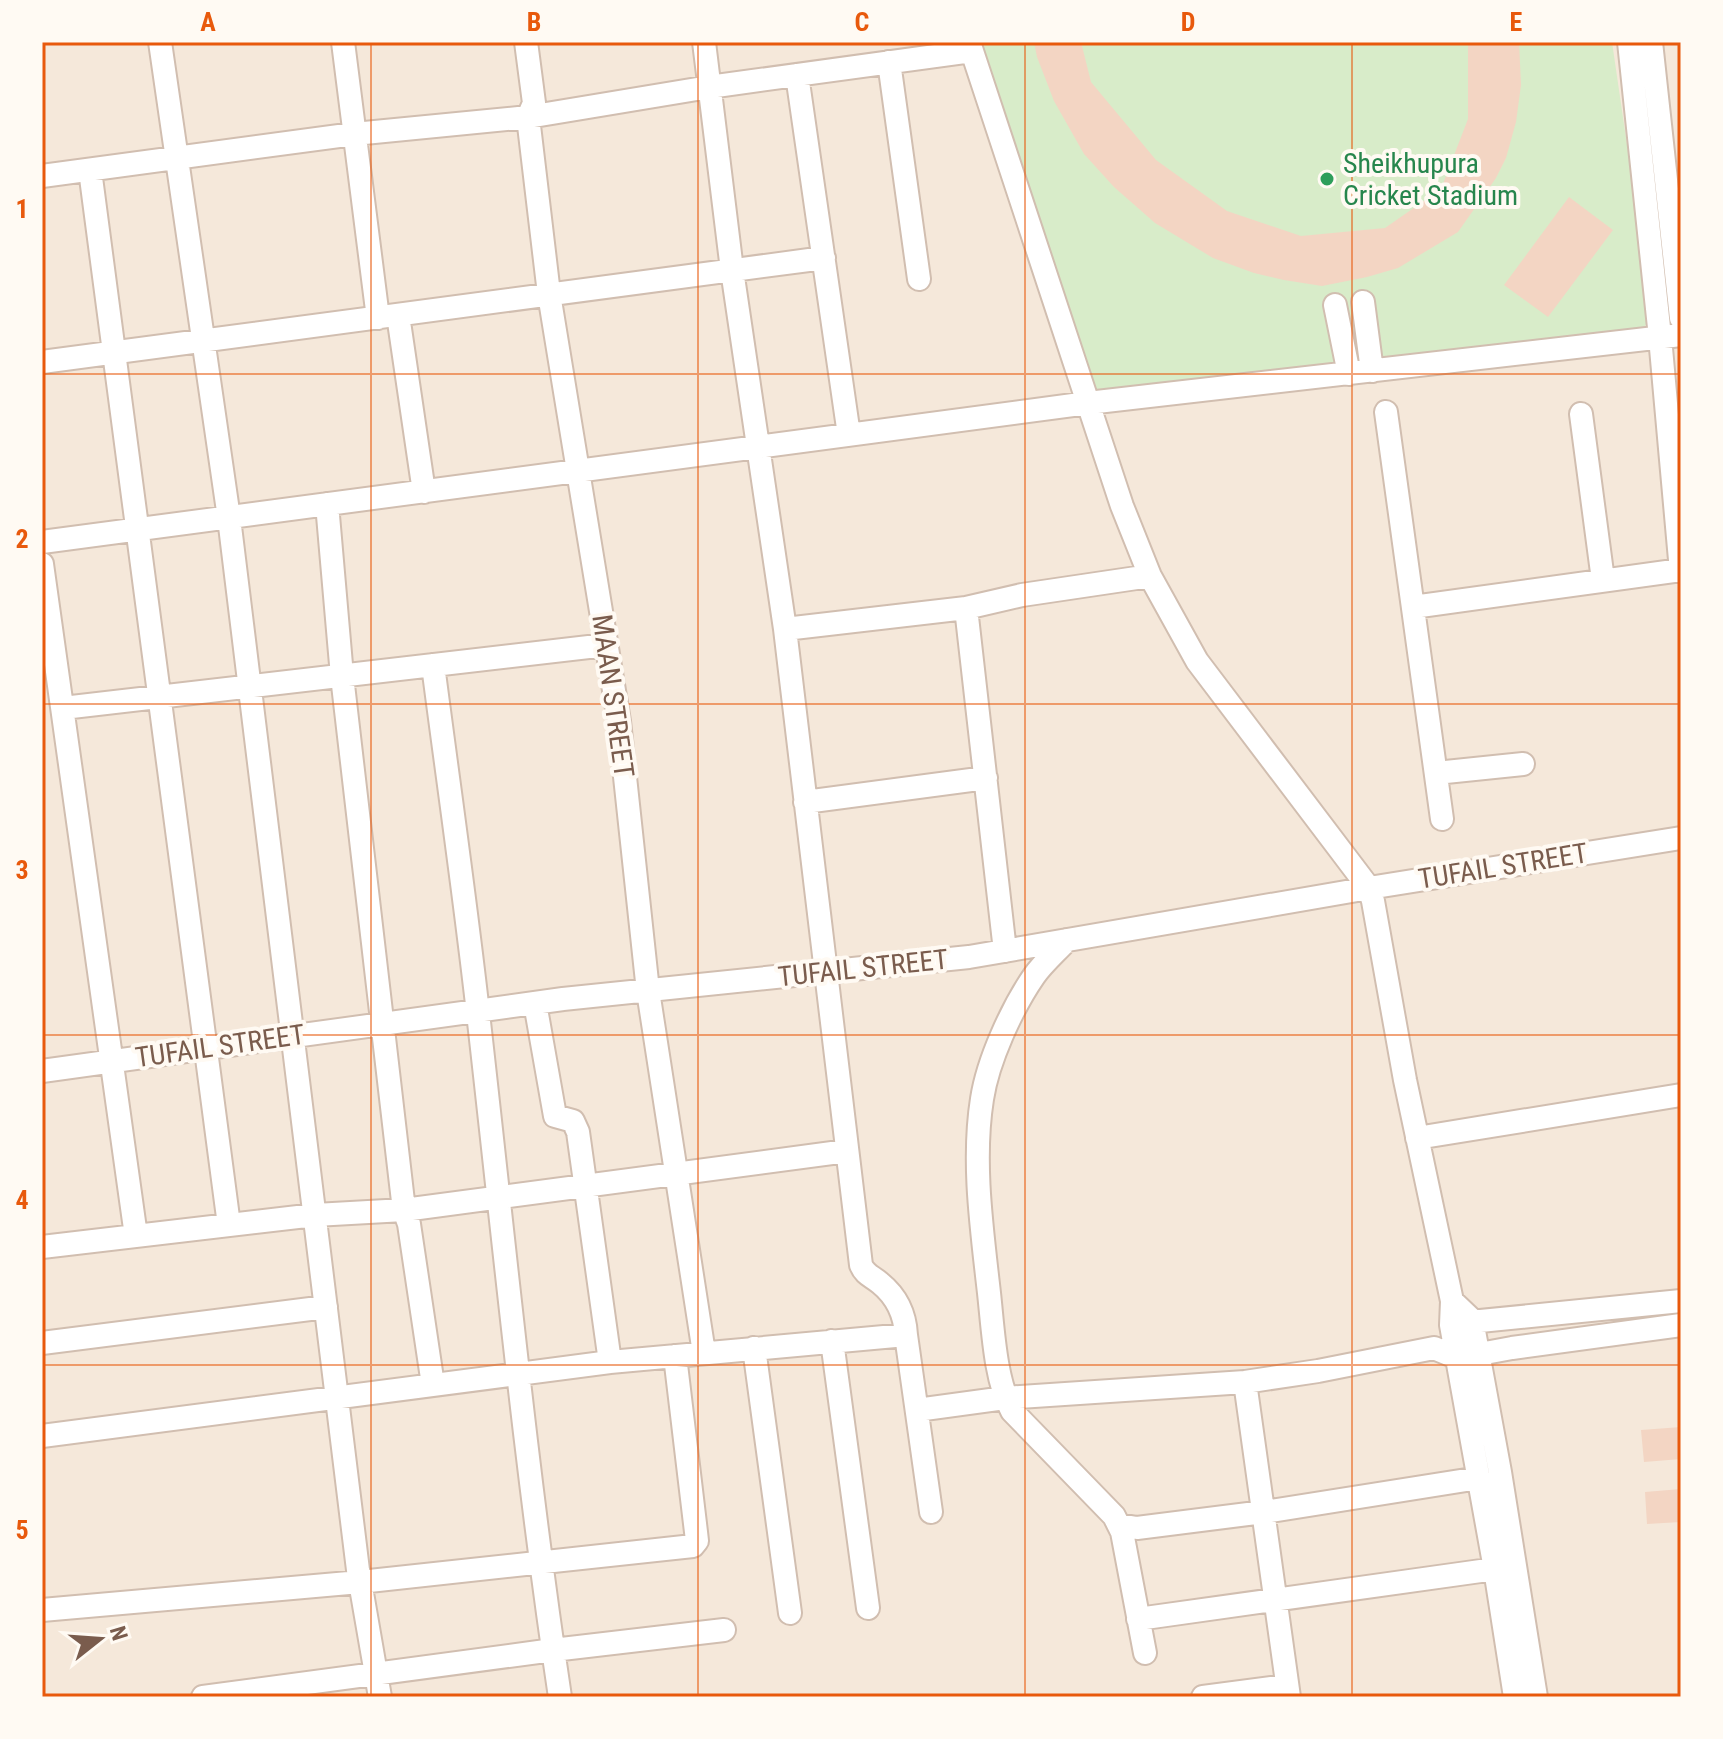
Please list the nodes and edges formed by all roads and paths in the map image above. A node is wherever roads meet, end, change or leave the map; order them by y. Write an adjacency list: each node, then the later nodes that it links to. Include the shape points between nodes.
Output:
1 (160, 42): 13 (street)
2 (343, 42): 12 (street)
3 (526, 42): 11 (street, MAAN STREET, via 534,103)
4 (704, 42): 10 (street)
5 (1629, 42): 24 (street)
6 (1651, 42): 23 (street)
7 (970, 46): 8 (street); 30 (street)
8 (889, 62): 9 (street); 18 (street)
9 (797, 75): 10 (street); 16 (street)
10 (709, 87): 11 (street); 17 (street)
11 (528, 117): 12 (street); 19 (street, MAAN STREET)
12 (354, 134): 13 (street); 22 (street)
13 (177, 157): 14 (street); 25 (street)
14 (90, 170): 15 (street); 26 (street)
15 (42, 176)
16 (824, 258): 17 (street); 33 (street)
17 (732, 270): 19 (street); 34 (street)
18 (919, 279)
19 (549, 294): 22 (street); 35 (street, MAAN STREET)
20 (1363, 302): 28 (street)
21 (1335, 305): 29 (street)
22 (388, 316): 25 (street); 36 (street)
23 (1681, 318)
24 (1671, 336): 28 (street); 42 (street)
25 (204, 341): 26 (street); 38 (street)
26 (114, 353): 27 (street); 39 (street)
27 (42, 362)
28 (1372, 371): 29 (street)
29 (1349, 374): 30 (street)
30 (1088, 403): 33 (street); 43 (street)
31 (1386, 412): 45 (street)
32 (1581, 414): 44 (street)
33 (849, 435): 34 (street)
34 (759, 447): 35 (street); 47 (street)
35 (577, 471): 36 (street); 48 (street, MAAN STREET)
36 (424, 492): 37 (street)
37 (327, 504): 38 (street); 50 (street)
38 (229, 518): 39 (street); 51 (street)
39 (137, 529): 40 (street); 52 (street)
40 (42, 542)
41 (42, 564): 53 (street)
42 (1681, 570): 44 (street)
43 (1150, 576): 46 (street); 60 (street, via 1197,661)
44 (1603, 580): 45 (street)
45 (1413, 607): 55 (street)
46 (966, 608): 47 (street); 56 (street)
47 (785, 629): 57 (street)
48 (606, 645): 49 (street); 64 (street, MAAN STREET)
49 (433, 665): 50 (street); 66 (street)
50 (342, 676): 51 (street); 67 (street)
51 (250, 687): 52 (street); 68 (street)
52 (159, 697): 53 (street); 69 (street)
53 (63, 708): 70 (street)
54 (1523, 764): 55 (street)
55 (1436, 773): 58 (street)
56 (986, 778): 57 (street); 62 (street)
57 (805, 802): 63 (street)
58 (1442, 819)
59 (1681, 838): 60 (street, TUFAIL STREET)
60 (1369, 888): 61 (street, TUFAIL STREET); 73 (street)
61 (1067, 940): 62 (street, TUFAIL STREET); 100 (street, via 1034,975 991,1062 982,1098 979,1183 984,1250)
62 (1005, 951): 63 (street, TUFAIL STREET)
63 (826, 972): 64 (street, TUFAIL STREET); 74 (street)
64 (648, 991): 65 (street, TUFAIL STREET); 75 (street, MAAN STREET)
65 (535, 1003): 66 (street, TUFAIL STREET); 76 (street, via 555,1116 576,1125)
66 (478, 1011): 67 (street, TUFAIL STREET); 77 (street)
67 (382, 1024): 68 (street, TUFAIL STREET); 78 (street)
68 (293, 1036): 69 (street, TUFAIL STREET); 79 (street)
69 (205, 1047): 70 (street, TUFAIL STREET); 80 (street)
70 (111, 1061): 71 (street, TUFAIL STREET); 81 (street)
71 (42, 1071)
72 (1681, 1095): 73 (street)
73 (1417, 1138): 85 (street)
74 (847, 1151): 75 (street); 87 (street, via 861,1265 895,1299)
75 (676, 1173): 76 (street); 92 (street, MAAN STREET)
76 (586, 1185): 77 (street); 95 (street)
77 (498, 1197): 78 (street); 96 (street)
78 (404, 1210): 79 (street); 98 (street)
79 (315, 1215): 80 (street); 84 (street)
80 (229, 1225): 81 (street)
81 (136, 1236): 82 (street)
82 (42, 1247)
83 (1681, 1301): 85 (street)
84 (326, 1307): 89 (street); 99 (street)
85 (1461, 1323): 91 (street); 94 (street)
86 (1681, 1325): 94 (street)
87 (906, 1335): 88 (street); 101 (street)
88 (832, 1341): 90 (street); 111 (street)
89 (42, 1343)
90 (754, 1348): 92 (street); 113 (street)
91 (1434, 1348): 94 (street); 97 (street)
92 (704, 1353): 93 (street)
93 (675, 1356): 95 (street); 107 (street, via 696,1544)
94 (1468, 1357): 103 (street); 125 (street)
95 (610, 1362): 96 (street)
96 (516, 1374): 98 (street); 107 (street)
97 (1245, 1382): 100 (street); 105 (street)
98 (433, 1385): 99 (street)
99 (337, 1397): 102 (street); 109 (street)
100 (1005, 1398): 101 (street); 106 (street)
101 (917, 1410): 104 (street)
102 (42, 1436)
103 (1479, 1478): 105 (street); 108 (street)
104 (931, 1512)
105 (1264, 1512): 106 (street, via 1137,1528); 110 (street)
106 (1119, 1525): 114 (street)
107 (540, 1561): 109 (street); 116 (street)
108 (1495, 1569): 110 (street); 124 (street)
109 (360, 1582): 112 (street); 118 (street)
110 (1275, 1601): 114 (street); 119 (street)
111 (868, 1608)
112 (42, 1610)
113 (790, 1613)
114 (1138, 1619): 117 (street)
115 (724, 1630): 116 (street)
116 (553, 1650): 118 (street); 122 (street)
117 (1145, 1653)
118 (376, 1674): 120 (street); 121 (street)
119 (1288, 1692): 123 (street)
120 (203, 1697)
121 (380, 1697)
122 (560, 1697)
123 (1203, 1697)
124 (1515, 1697)
125 (1536, 1697)

